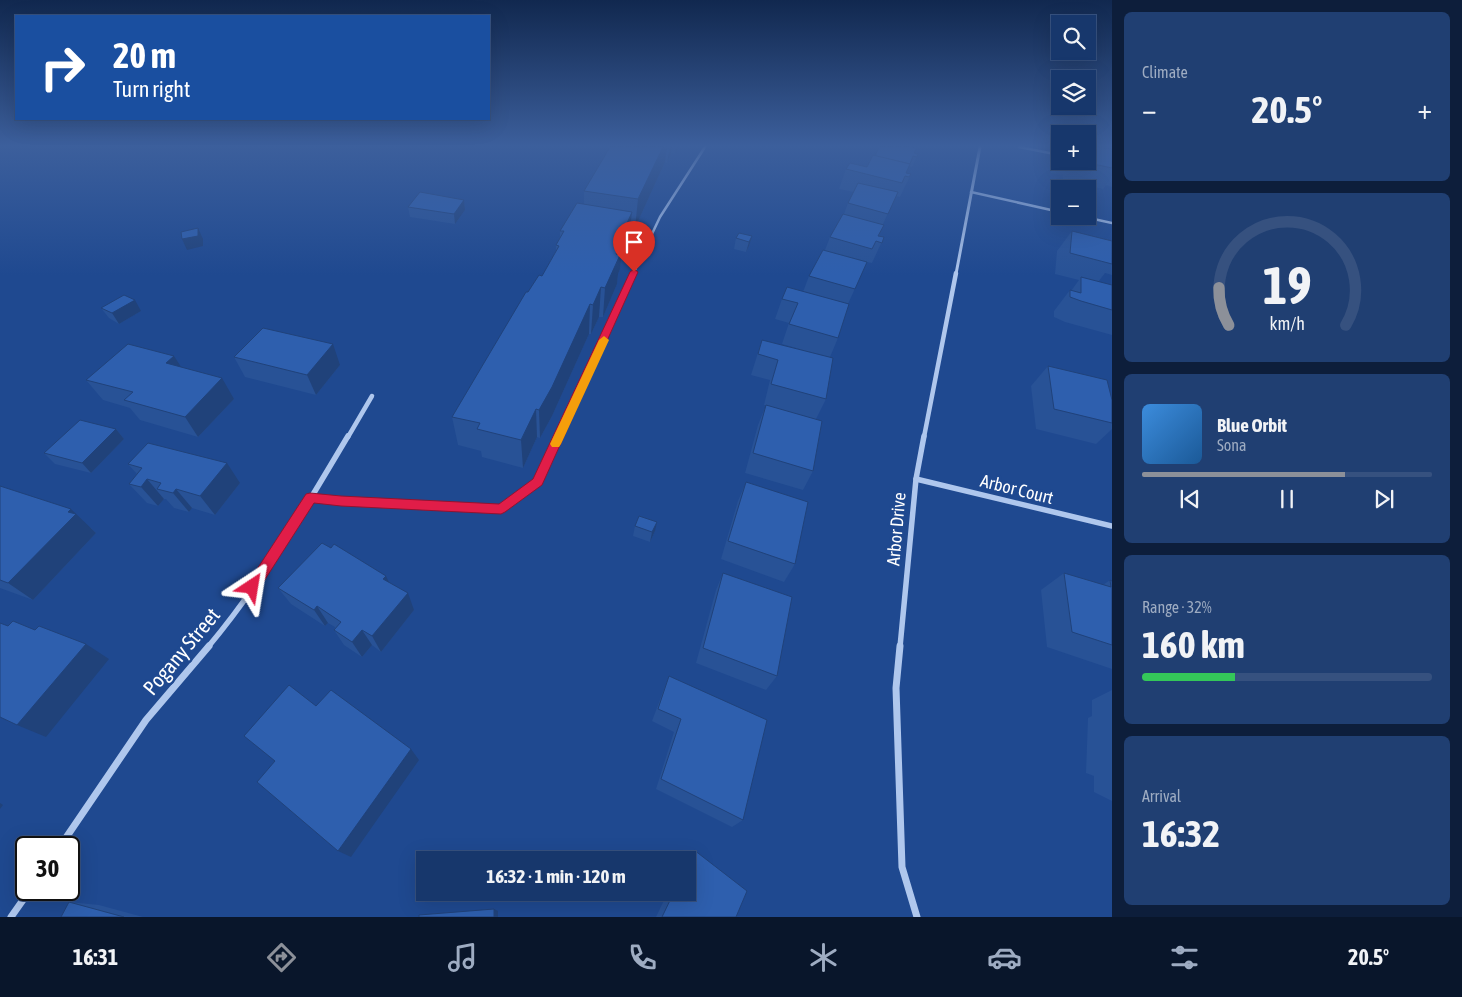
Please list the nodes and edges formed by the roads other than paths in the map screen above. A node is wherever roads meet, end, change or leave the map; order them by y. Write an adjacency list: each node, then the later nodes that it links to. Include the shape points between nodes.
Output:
1 (677, 190): 8 (lane, via 648,240 538,482 501,509)
2 (971, 192): 3 (lane); 7 (street, Arbor Drive)
3 (1051, 210)
4 (1096, 220): 5 (lane)
5 (1112, 223)
6 (372, 396): 8 (street, Pogany Street)
7 (916, 479): 9 (street, Arbor Court); 13 (street, Arbor Drive, via 896,688 902,866)
8 (310, 498): 10 (street, Pogany Street, via 233,617 146,720)
9 (1112, 526)
10 (67, 836)
11 (22, 901): 12 (street)
12 (11, 917)
13 (917, 917)

